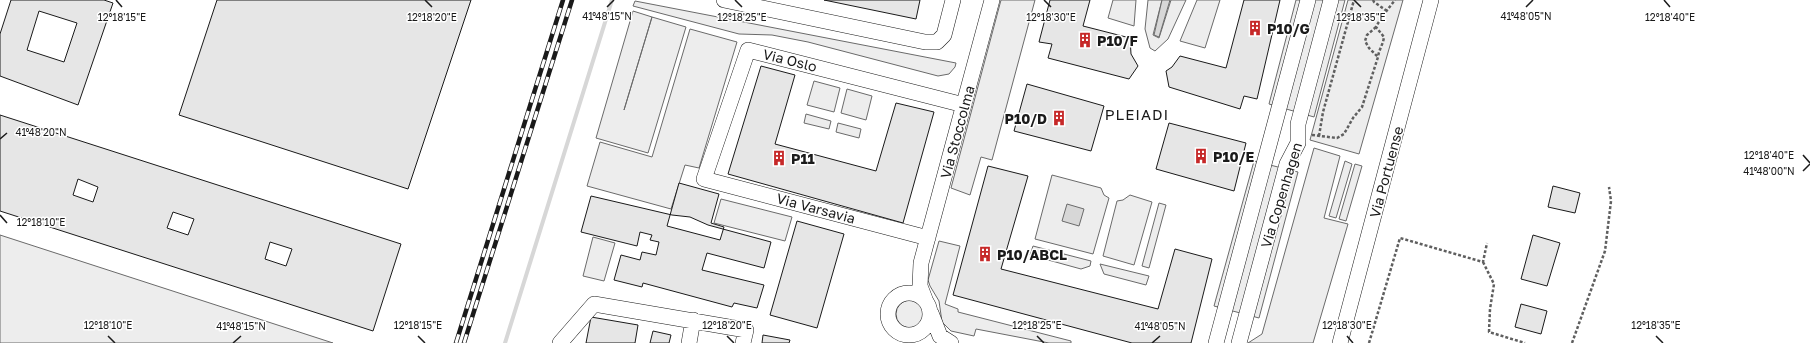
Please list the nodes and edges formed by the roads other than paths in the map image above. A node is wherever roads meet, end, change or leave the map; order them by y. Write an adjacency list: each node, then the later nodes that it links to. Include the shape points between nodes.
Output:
1 (724, 0): 2 (street, via 924,42 937,42 944,35)
2 (953, 0)
3 (992, 0): 7 (street, Via Stoccolma)
4 (1308, 0): 8 (street, Via Copenhagen)
5 (1331, 0): 9 (street, Via Copenhagen, via 1298,124)
6 (1431, 0): 26 (street, Via Portuense)
7 (964, 105): 12 (street, Via Oslo, via 748,50); 13 (street, Via Stoccolma)
8 (1274, 127): 9 (street, via 1285,125); 10 (street, Via Copenhagen)
9 (1305, 135): 11 (street, Via Copenhagen)
10 (1269, 143): 11 (street, via 1276,150); 24 (street, Via Copenhagen)
11 (1292, 153): 25 (street, Via Copenhagen)
12 (704, 179): 13 (street, Via Varsavia)
13 (928, 238): 14 (street, Via Stoccolma)
14 (921, 263): 15 (street, Via Stoccolma); 16 (street, Via Stoccolma, via 920,286)
15 (903, 293): 16 (street, via 915,293); 18 (street, via 892,301 888,314 892,327)
16 (928, 306): 18 (street, via 930,319 923,331); 23 (street, Via Stoccolma, via 940,336)
17 (693, 320): 19 (street, via 594,304); 20 (street); 21 (street, via 746,330)
18 (903, 335): 22 (street)
19 (560, 343)
20 (689, 343)
21 (743, 343)
22 (922, 343)
23 (951, 343)
24 (1216, 343)
25 (1239, 343)
26 (1340, 343)

